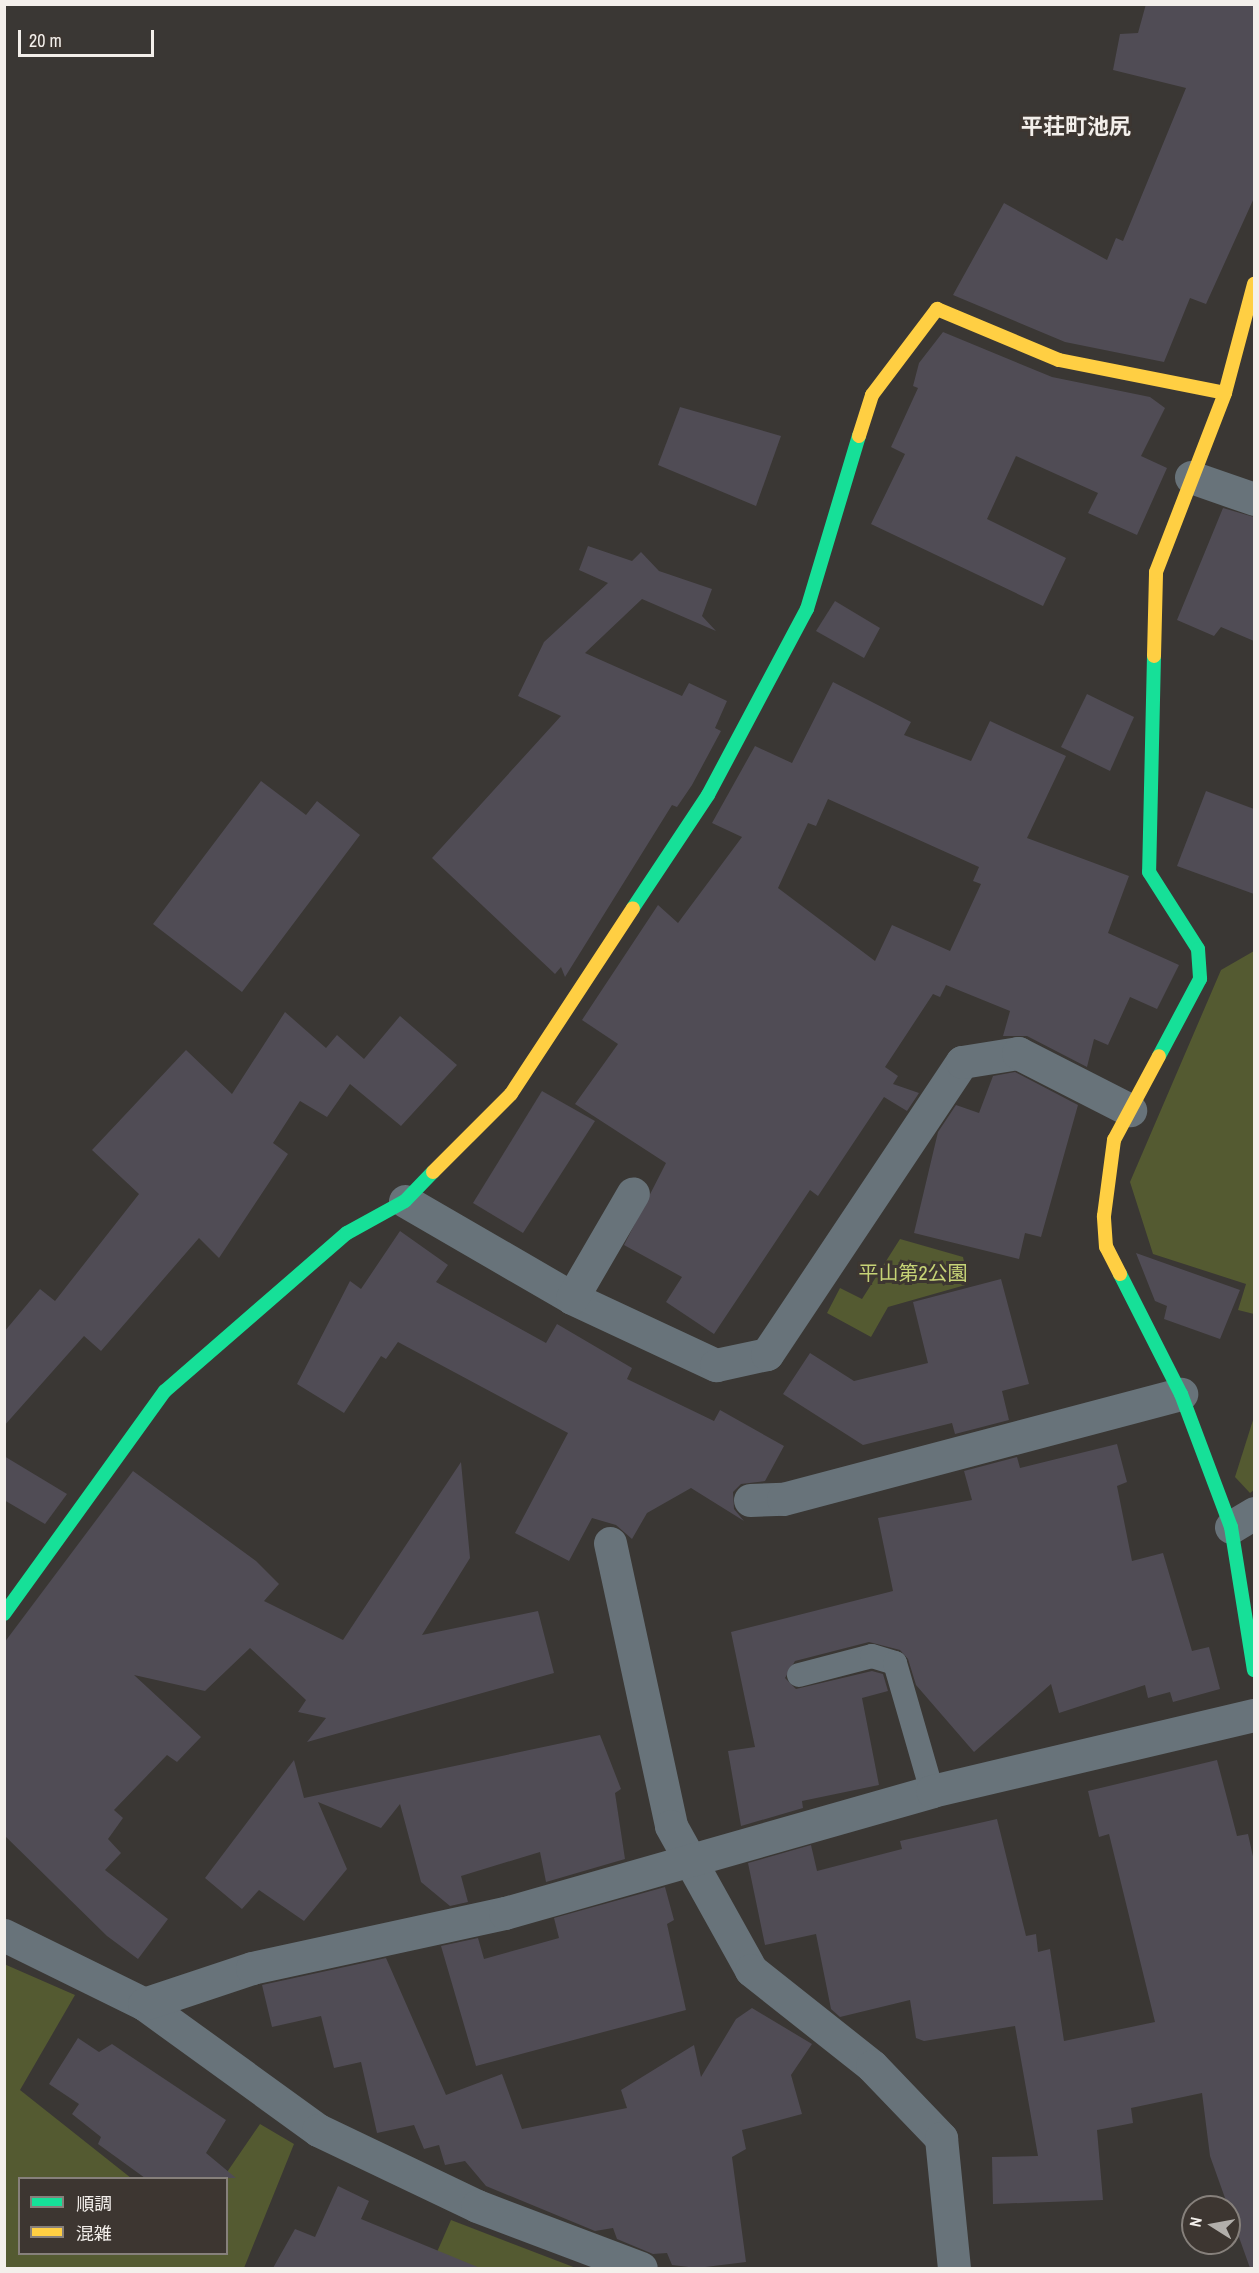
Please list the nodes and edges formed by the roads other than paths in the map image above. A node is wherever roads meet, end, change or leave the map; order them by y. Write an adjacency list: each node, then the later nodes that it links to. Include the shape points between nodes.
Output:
1 (1254, 284): 2 (street)
2 (1225, 393): 3 (street); 7 (street, via 1059,360 937,309 872,395 807,609 708,795 511,1094)
3 (1191, 477): 4 (street); 5 (street, via 1156,572 1148,833 1149,872 1198,949 1200,979)
4 (1254, 499)
5 (1130, 1110): 8 (street, via 1018,1053 962,1062 767,1354 716,1365); 9 (street, via 1114,1140 1107,1178 1106,1246)
6 (633, 1193): 8 (street)
7 (405, 1201): 8 (street); 13 (street, via 347,1233 165,1390)
8 (572, 1298)
9 (1181, 1394): 10 (street, via 783,1499); 11 (street)
10 (750, 1500)
11 (1243, 1520): 14 (street)
12 (610, 1543): 18 (street, via 671,1826)
13 (4, 1614)
14 (1254, 1670)
15 (799, 1675): 17 (lane, via 872,1656 895,1664)
16 (1254, 1715): 17 (street)
17 (932, 1791): 18 (street)
18 (689, 1860): 20 (street, via 505,1913 252,1968); 22 (street, via 751,1970 872,2066 941,2138)
19 (4, 1935): 20 (street)
20 (144, 2004): 21 (street, via 318,2130 477,2206)
21 (641, 2268)
22 (954, 2268)

